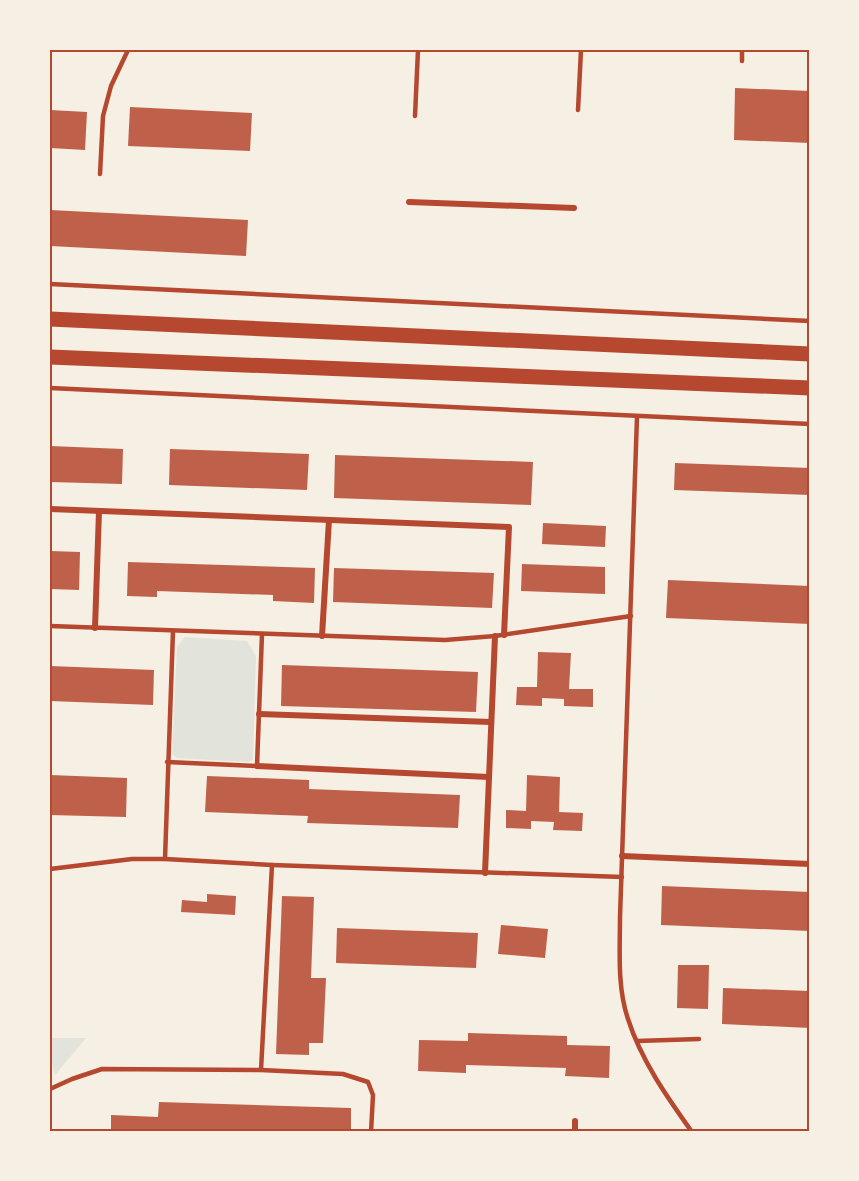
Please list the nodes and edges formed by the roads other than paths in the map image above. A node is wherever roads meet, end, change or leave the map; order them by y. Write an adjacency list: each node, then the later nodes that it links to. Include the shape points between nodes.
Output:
1 (128, 50): 8 (lane, via 111,86 103,116)
2 (418, 50): 7 (lane)
3 (581, 50): 6 (lane)
4 (742, 50): 5 (lane)
5 (742, 61)
6 (578, 110)
7 (415, 116)
8 (100, 174)
9 (409, 202): 10 (street)
10 (574, 208)
11 (50, 284): 13 (lane)
12 (50, 319): 14 (main road)
13 (810, 321)
14 (810, 354)
15 (50, 357): 17 (main road)
16 (50, 388): 18 (lane)
17 (810, 388)
18 (637, 417): 19 (lane); 23 (lane)
19 (810, 424)
20 (50, 509): 21 (street)
21 (99, 511): 22 (street); 25 (street)
22 (329, 519): 28 (street, via 509,527); 29 (street)
23 (631, 616): 28 (lane); 36 (lane)
24 (50, 626): 25 (lane)
25 (95, 628): 26 (lane)
26 (172, 631): 27 (lane); 33 (lane)
27 (262, 634): 29 (lane); 31 (lane)
28 (504, 635): 30 (lane)
29 (322, 636): 30 (lane, via 444,640)
30 (495, 636): 32 (street)
31 (259, 714): 32 (street); 34 (lane)
32 (491, 722): 35 (street)
33 (167, 762): 34 (lane); 37 (lane)
34 (257, 766): 35 (street)
35 (489, 777): 41 (street)
36 (622, 856): 38 (street); 42 (lane)
37 (165, 859): 39 (lane); 40 (lane)
38 (810, 864)
39 (272, 865): 41 (lane); 45 (lane)
40 (50, 869)
41 (485, 873): 42 (lane)
42 (622, 877): 44 (lane, via 621,979 627,1017)
43 (699, 1039): 44 (lane)
44 (637, 1041): 50 (lane, via 670,1102)
45 (261, 1070): 46 (lane, via 102,1069); 48 (lane, via 343,1074 368,1082 373,1095)
46 (50, 1089)
47 (575, 1121): 49 (street)
48 (371, 1131)
49 (574, 1131)
50 (692, 1131)

